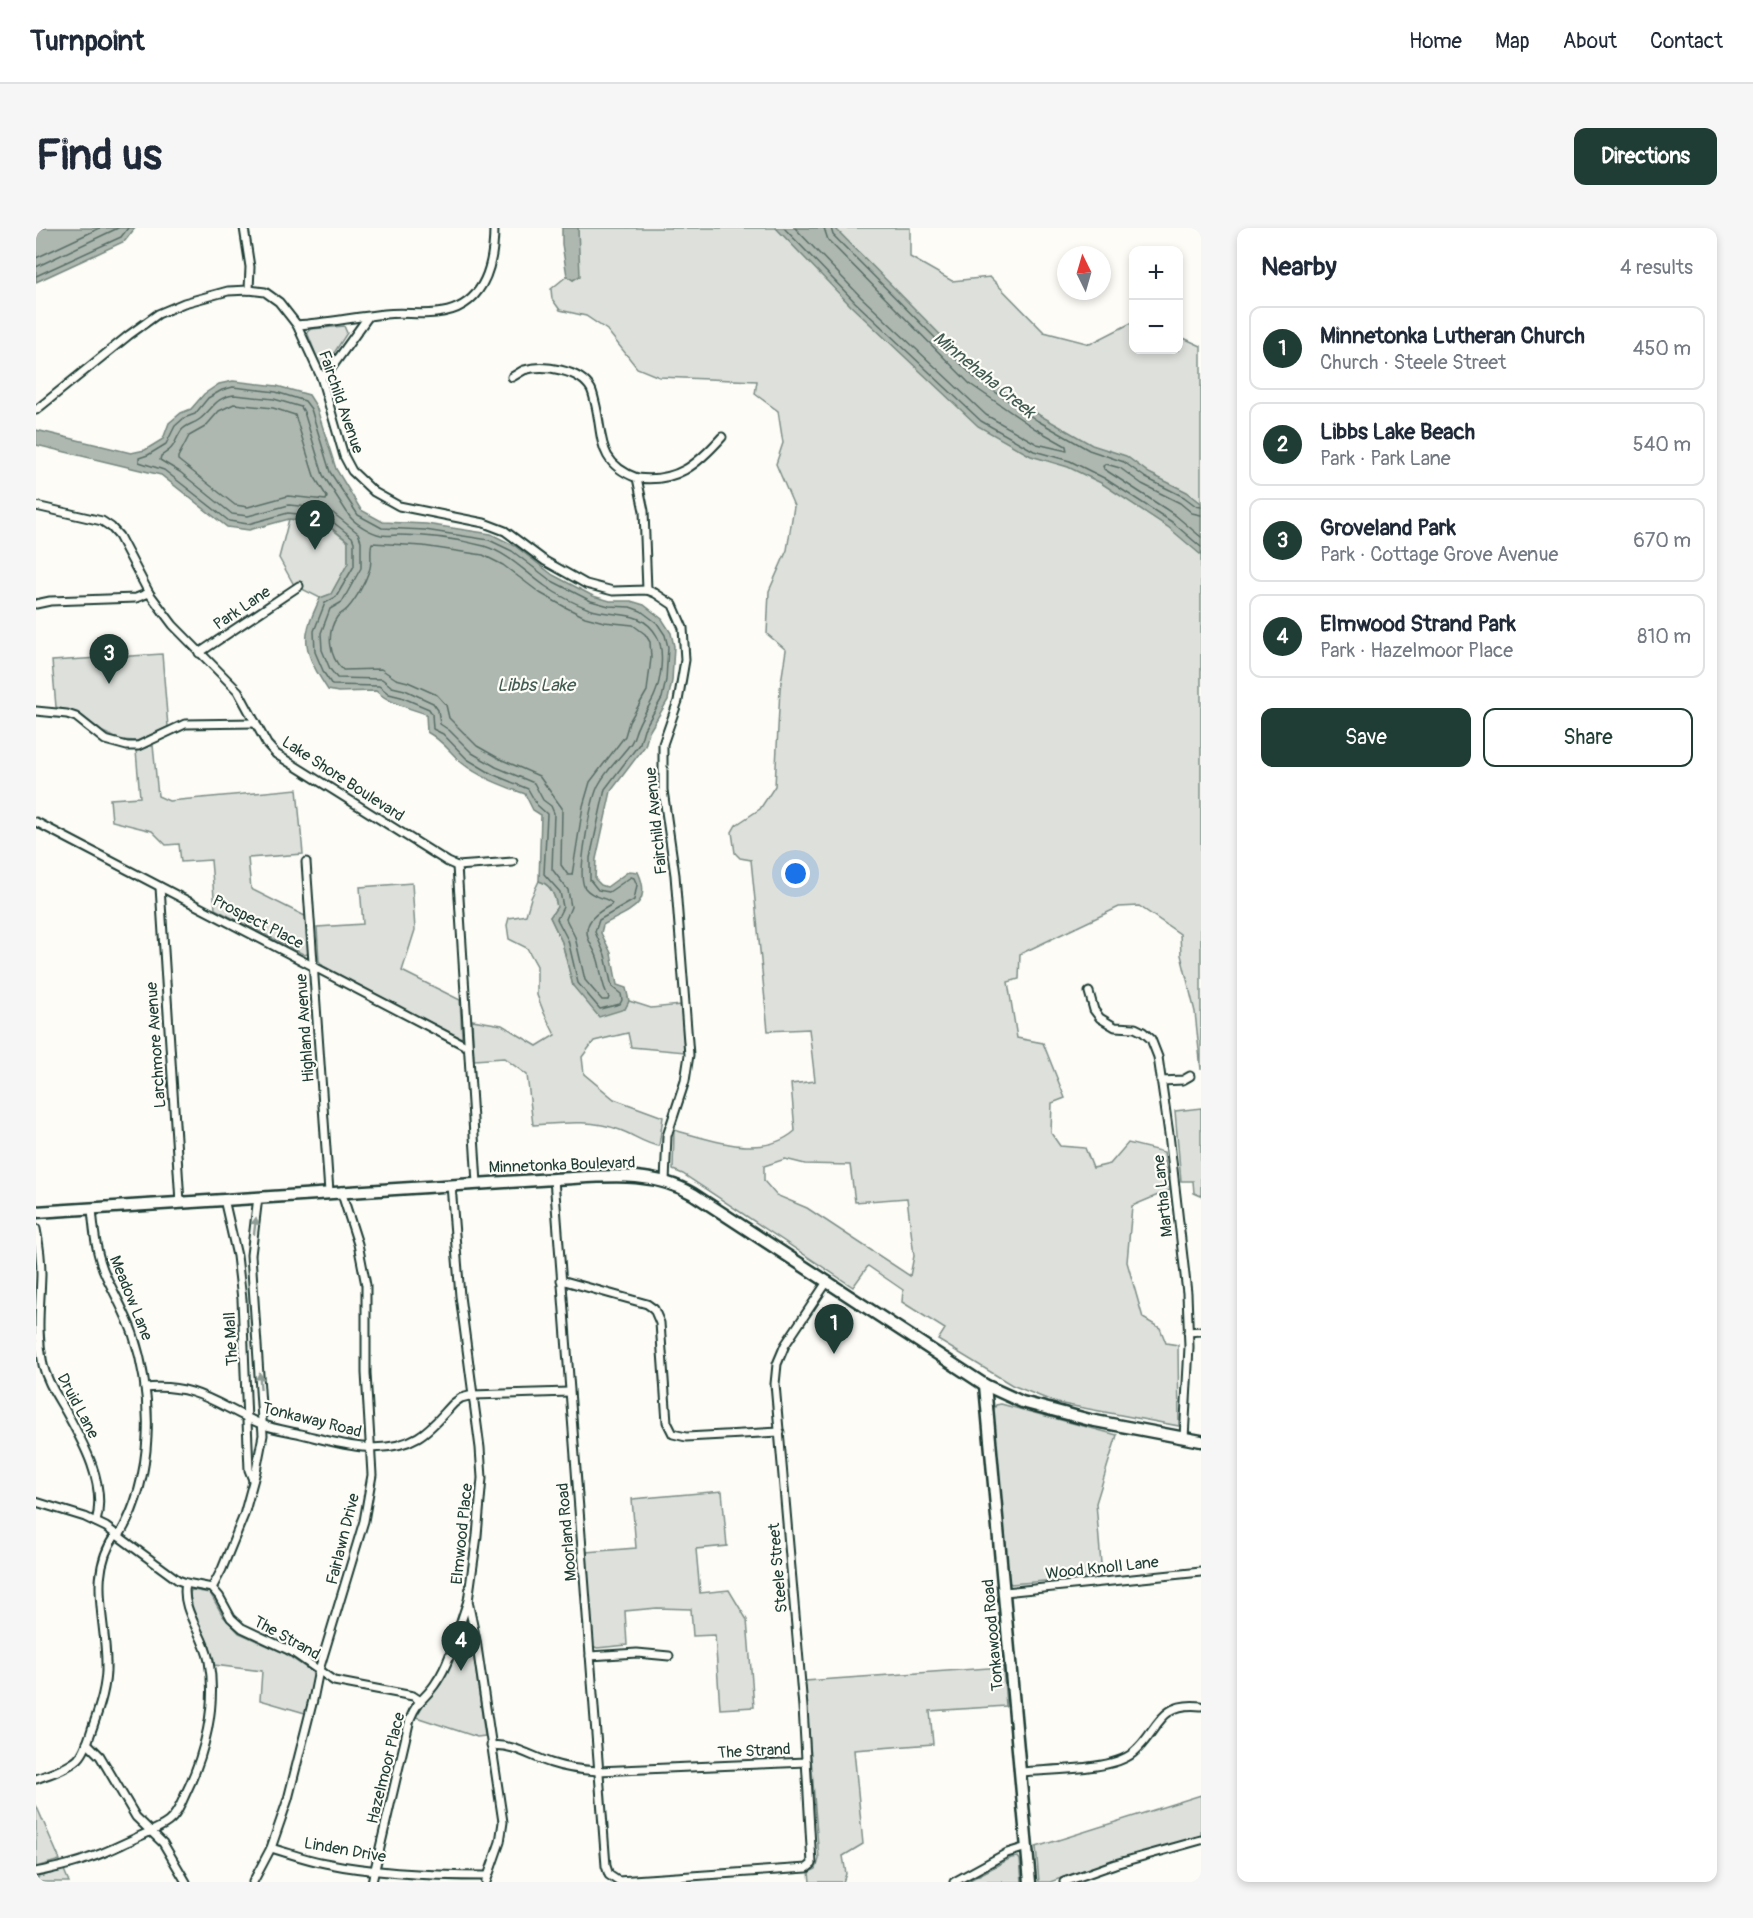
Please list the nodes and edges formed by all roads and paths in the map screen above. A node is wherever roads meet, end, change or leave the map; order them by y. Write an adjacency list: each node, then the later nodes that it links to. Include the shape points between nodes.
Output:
1 (244, 228): 3 (street)
2 (494, 228): 4 (street, via 494,249 476,296 450,311 436,314)
3 (249, 290): 5 (street, Fairchild Avenue, via 273,296); 8 (street, via 212,295 158,314)
4 (368, 317): 5 (street); 6 (street)
5 (297, 325): 6 (street, Fairchild Avenue)
6 (321, 377): 13 (street, Fairchild Avenue, via 344,456 352,471 374,492 399,506 505,531 551,565 586,584 614,591)
7 (512, 377): 10 (street, via 525,370 555,368 581,377 592,390 605,452 613,463)
8 (36, 410)
9 (722, 437): 10 (street, via 684,471 660,478)
10 (637, 478): 13 (street, via 644,511)
11 (36, 506): 14 (street, Lake Shore Boulevard, via 102,521 111,527)
12 (299, 586): 16 (street, Park Lane)
13 (647, 591): 30 (street, Fairchild Avenue, via 673,605 685,643 680,693 663,744 662,765 689,1055 667,1136)
14 (149, 593): 15 (street, via 136,598); 16 (street, Lake Shore Boulevard)
15 (36, 604)
16 (200, 653): 18 (street, Lake Shore Boulevard, via 238,691)
17 (36, 711): 18 (street, via 76,717 105,740 127,746 138,746 185,724)
18 (256, 723): 22 (street, Lake Shore Boulevard, via 276,754)
19 (36, 822): 23 (street, Prospect Place)
20 (306, 862): 24 (street, Highland Avenue)
21 (513, 862): 22 (street)
22 (457, 866): 26 (street)
23 (160, 887): 24 (street, Prospect Place); 37 (street, Larchmore Avenue)
24 (315, 966): 26 (street, Prospect Place); 34 (street, Highland Avenue)
25 (1089, 992): 28 (street, Martha Lane, via 1100,1018 1115,1027 1135,1028 1151,1039 1156,1047)
26 (468, 1047): 31 (street)
27 (1190, 1076): 28 (street)
28 (1161, 1081): 44 (street, Martha Lane)
29 (554, 1179): 30 (main road, Minnetonka Boulevard, via 639,1176); 31 (main road, Minnetonka Boulevard); 41 (street, Moorland Road)
30 (665, 1181): 42 (main road, Minnetonka Boulevard, via 693,1194)
31 (477, 1183): 32 (main road, Minnetonka Boulevard)
32 (451, 1185): 33 (main road, Minnetonka Boulevard); 48 (street, Elmwood Place)
33 (341, 1191): 34 (main road, Minnetonka Boulevard); 54 (street, Fairlawn Drive, via 366,1285)
34 (329, 1192): 35 (main road, Minnetonka Boulevard)
35 (258, 1197): 36 (main road, Minnetonka Boulevard); 50 (street, The Mall, one-way to 35, via 251,1255)
36 (224, 1199): 37 (main road, Minnetonka Boulevard); 49 (street, The Mall, via 242,1299)
37 (180, 1202): 38 (main road, Minnetonka Boulevard)
38 (92, 1209): 39 (main road, Minnetonka Boulevard); 46 (street, Meadow Lane, via 100,1260 133,1334)
39 (36, 1212)
40 (36, 1229): 57 (street, Druid Lane, via 41,1274 36,1328 40,1352 48,1379 87,1452 99,1496)
41 (561, 1280): 47 (street, Moorland Road); 51 (street, via 640,1301 654,1309 660,1323 667,1422 673,1434 686,1437)
42 (827, 1282): 45 (main road, Minnetonka Boulevard); 51 (street, Steele Street, via 785,1345 777,1364)
43 (1201, 1331): 44 (street)
44 (1188, 1332): 52 (street, Martha Lane)
45 (985, 1385): 52 (main road, Minnetonka Boulevard, via 1022,1402); 62 (main road, Tonkawood Road)
46 (145, 1388): 49 (street, Tonkaway Road, via 193,1391); 58 (street, Meadow Lane, via 147,1432 142,1470 132,1507)
47 (569, 1392): 48 (street, Tonkaway Road); 64 (street, Moorland Road)
48 (473, 1395): 54 (street, Tonkaway Road, via 454,1403 417,1437 397,1445); 63 (street, Elmwood Place, via 482,1478)
49 (248, 1418): 50 (street, Tonkaway Road); 55 (street, The Mall, via 249,1470)
50 (263, 1425): 54 (street, Tonkaway Road); 55 (street, The Mall)
51 (780, 1432): 71 (street, Steele Street)
52 (1184, 1438): 53 (main road, Minnetonka Boulevard)
53 (1201, 1442)
54 (370, 1447): 66 (street, Fairlawn Drive, via 372,1475 364,1521)
55 (253, 1480): 61 (street, The Mall, via 236,1537)
56 (36, 1502): 57 (street)
57 (96, 1522): 58 (street)
58 (117, 1535): 60 (street); 69 (street, via 100,1568 106,1674)
59 (1201, 1572): 62 (street, Wood Knoll Lane)
60 (186, 1583): 61 (street); 75 (street, via 186,1604 208,1660 208,1727 200,1761 179,1808 170,1820)
61 (212, 1588): 66 (street, The Strand, via 242,1628 291,1651)
62 (1005, 1592): 73 (main road, Tonkawood Road)
63 (468, 1601): 67 (street, Hazelmoor Place, via 441,1674); 70 (street, Elmwood Place)
64 (590, 1656): 65 (street); 72 (street, Moorland Road)
65 (669, 1656)
66 (319, 1670): 67 (street, The Strand, via 334,1681); 78 (street, Fairlawn Drive)
67 (419, 1700): 79 (street, Hazelmoor Place, via 410,1719)
68 (1201, 1706): 73 (street, via 1184,1706 1163,1716 1134,1752 1115,1762)
69 (87, 1743): 74 (street, via 77,1760); 75 (street, via 100,1756 136,1817)
70 (491, 1746): 72 (street, The Strand, via 502,1745 550,1763); 81 (street, Elmwood Place, via 503,1829)
71 (806, 1762): 72 (street, The Strand); 82 (street, Steele Street, via 813,1859 810,1866)
72 (598, 1771): 82 (street, Moorland Road, via 606,1866)
73 (1021, 1772): 77 (main road, Tonkawood Road)
74 (36, 1779)
75 (151, 1832): 80 (street, via 88,1859); 83 (street, via 163,1843)
76 (1201, 1840): 88 (street)
77 (1027, 1847): 86 (street, via 1007,1853); 87 (main road, Tonkawood Road)
78 (272, 1848): 79 (street, Linden Drive, via 324,1863); 84 (street, Fairlawn Drive)
79 (375, 1870): 81 (street, Linden Drive); 85 (street, Hazelmoor Place)
80 (36, 1872)
81 (487, 1879)
82 (614, 1879)
83 (186, 1882)
84 (253, 1882)
85 (372, 1882)
86 (954, 1882)
87 (1030, 1882)
88 (1064, 1882)

